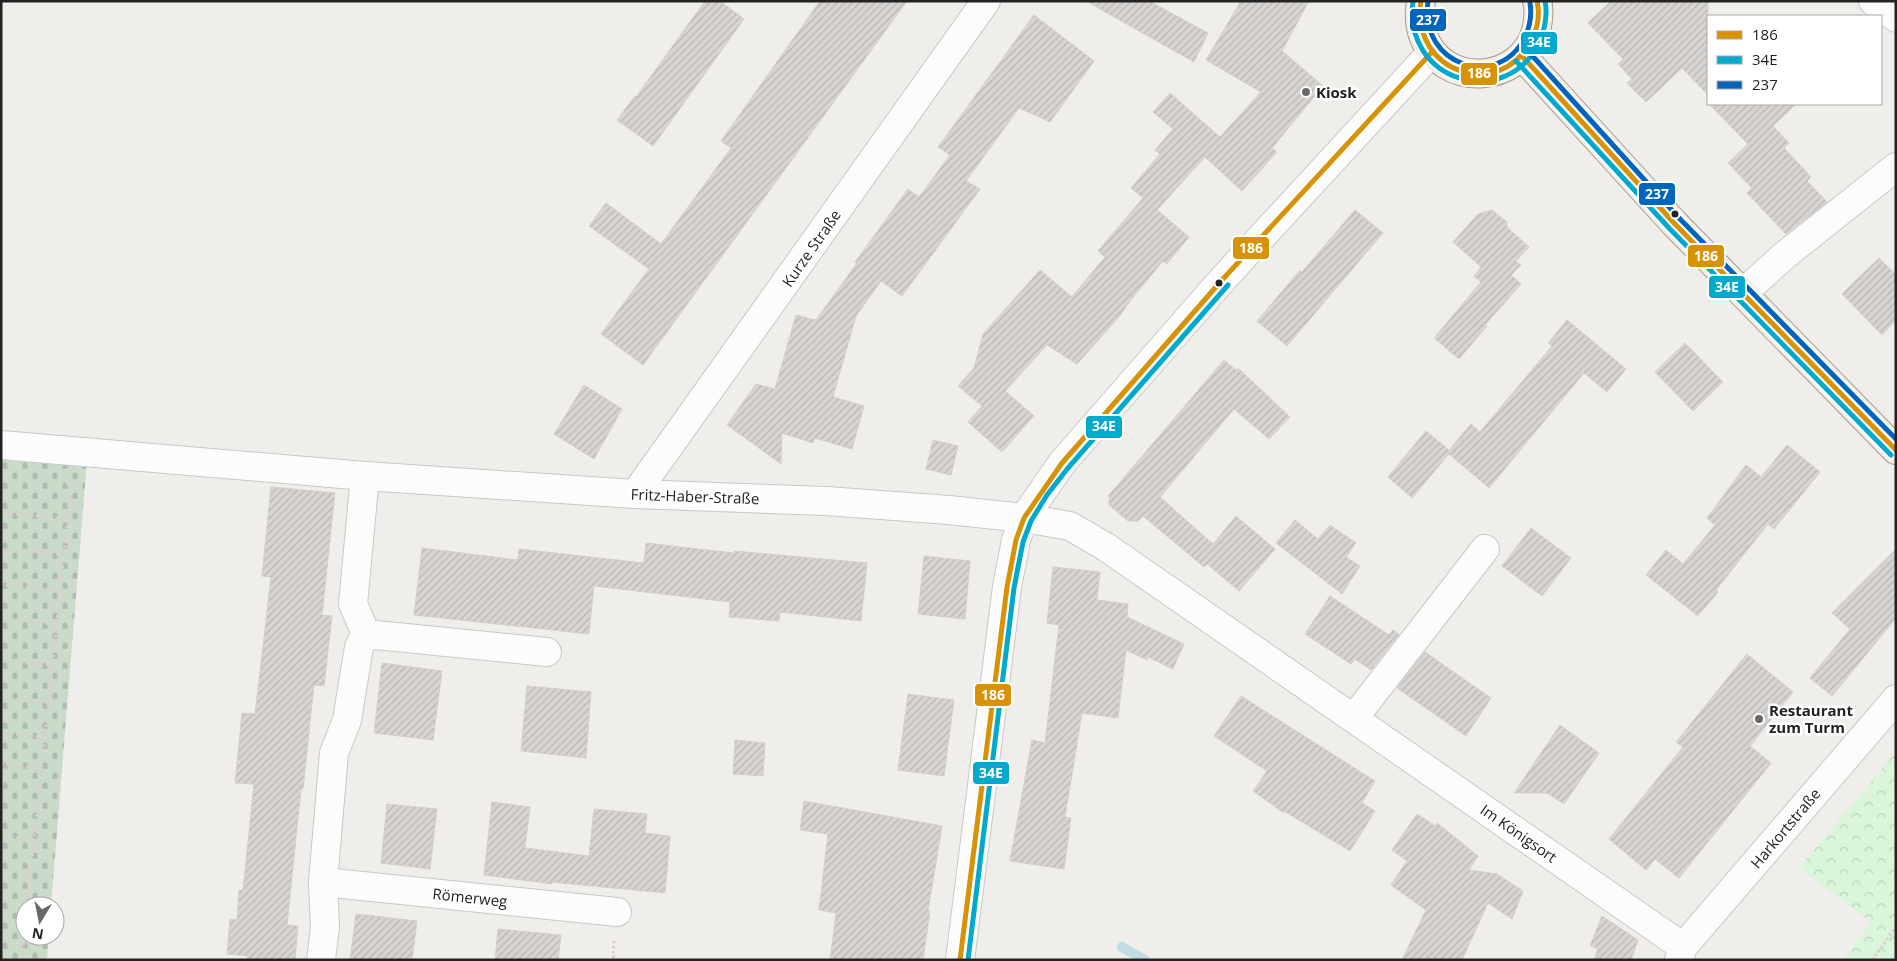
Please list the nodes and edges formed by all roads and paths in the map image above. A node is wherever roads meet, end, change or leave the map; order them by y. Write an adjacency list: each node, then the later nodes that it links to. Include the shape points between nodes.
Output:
1 (986, 1): 14 (street, Kurze Straße)
2 (1421, 1): 6 (main road, via 1419,18 1423,36)
3 (1537, 1): 7 (main road, via 1538,23 1533,40)
4 (1873, 1): 5 (street)
5 (1896, 18)
6 (1432, 52): 7 (main road, via 1447,66 1466,73 1486,74 1506,68); 16 (street, via 1209,294 1062,463)
7 (1522, 56): 9 (main road)
8 (1896, 167): 9 (street)
9 (1742, 293): 11 (main road)
10 (1, 445): 12 (street, Fritz-Haber-Straße)
11 (1896, 450)
12 (365, 476): 14 (street, Fritz-Haber-Straße); 25 (street, via 353,604)
13 (65, 482): 17 (path, via 71,488)
14 (635, 494): 16 (street, Fritz-Haber-Straße, via 826,501)
15 (1, 512): 17 (path)
16 (1024, 518): 32 (street, Im Königsort, via 1070,526 1106,547); 48 (street, via 1006,587)
17 (68, 519): 20 (path)
18 (1, 549): 20 (path)
19 (1485, 549): 32 (street)
20 (64, 554): 22 (path)
21 (1, 585): 22 (path)
22 (60, 590): 24 (path)
23 (1, 619): 24 (path)
24 (57, 624): 28 (path)
25 (366, 634): 26 (street); 40 (street, via 358,647 347,720 334,753)
26 (547, 652)
27 (1, 660): 28 (path)
28 (53, 665): 31 (path)
29 (1, 698): 31 (path)
30 (1896, 699): 45 (street, Harkortstraße)
31 (49, 703): 34 (path)
32 (1354, 718): 45 (street, Im Königsort)
33 (1, 733): 34 (path)
34 (45, 737): 36 (path)
35 (3, 765): 36 (path); 37 (path)
36 (42, 769): 39 (path)
37 (1, 795)
38 (1, 836): 39 (path)
39 (35, 840): 41 (path)
40 (323, 882): 42 (street, Römerweg); 47 (street)
41 (29, 896)
42 (617, 912)
43 (1896, 927): 49 (path)
44 (23, 946): 46 (path)
45 (1681, 954)
46 (22, 960)
47 (321, 960)
48 (960, 960)
49 (1872, 960)

